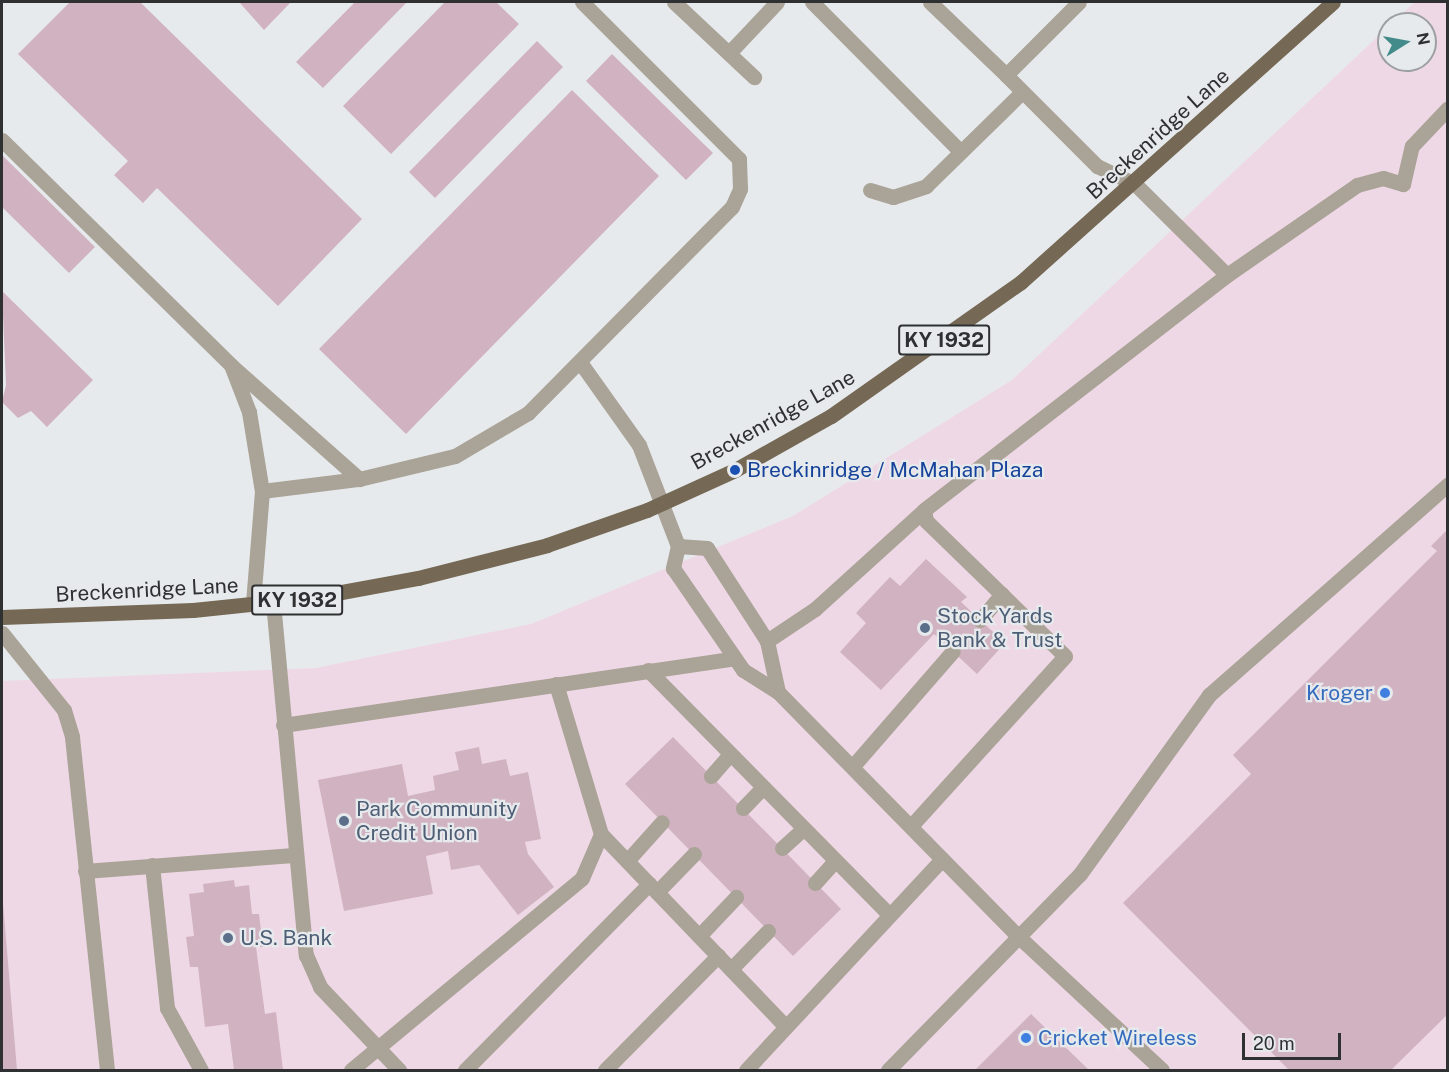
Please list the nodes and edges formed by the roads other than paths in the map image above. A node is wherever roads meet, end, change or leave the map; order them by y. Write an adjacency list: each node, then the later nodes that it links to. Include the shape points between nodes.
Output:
1 (582, 2): 18 (street, via 723,138 739,159 740,189 732,207)
2 (674, 2): 8 (street)
3 (777, 2): 8 (street)
4 (812, 2): 14 (street)
5 (930, 2): 9 (street)
6 (1079, 2): 9 (street)
7 (1333, 2): 15 (main road, Breckenridge Lane / KY 1932)
8 (729, 53): 10 (street)
9 (1006, 75): 11 (street)
10 (754, 77)
11 (1022, 92): 14 (street); 15 (street, via 1097,166)
12 (1445, 114): 17 (street, via 1412,146 1403,184 1383,178 1357,184)
13 (2, 140): 19 (street)
14 (961, 152): 16 (street, via 926,186 893,197)
15 (1135, 184): 17 (street); 23 (main road, Breckenridge Lane / KY 1932, via 960,329 831,416)
16 (870, 190)
17 (1227, 275): 24 (street)
18 (580, 362): 20 (street, via 528,412 455,456); 23 (street, via 639,445)
19 (231, 365): 20 (street); 22 (street, via 249,412)
20 (359, 479): 22 (street)
21 (1448, 484): 62 (street, via 1209,694 1080,874)
22 (262, 491): 28 (street)
23 (664, 502): 25 (street); 27 (main road, Breckenridge Lane / KY 1932, via 547,545 418,578)
24 (924, 510): 26 (street, via 926,521); 32 (street, via 815,609)
25 (678, 546): 32 (street, via 707,548); 34 (street, via 673,568)
26 (1002, 594): 30 (street); 45 (street, via 1065,656)
27 (273, 602): 28 (main road, Breckenridge Lane / KY 1932); 38 (street)
28 (253, 604): 29 (main road, Breckenridge Lane / KY 1932)
29 (2, 617)
30 (980, 620)
31 (2, 633): 55 (street, via 64,710 72,737)
32 (767, 640): 37 (street)
33 (952, 651): 40 (street)
34 (734, 658): 35 (street); 37 (street, via 743,670)
35 (648, 670): 36 (street); 39 (street)
36 (556, 684): 38 (street); 47 (street)
37 (778, 692): 40 (street)
38 (283, 725): 50 (street)
39 (730, 754): 41 (street); 42 (street)
40 (854, 766): 45 (street)
41 (711, 776)
42 (763, 787): 43 (street); 46 (street)
43 (743, 808)
44 (662, 822): 52 (street)
45 (911, 826): 51 (street)
46 (803, 829): 48 (street); 53 (street)
47 (601, 834): 52 (street); 66 (street, via 582,878)
48 (782, 848)
49 (694, 854): 57 (street)
50 (293, 855): 54 (street); 66 (street, via 306,955 320,987)
51 (942, 859): 59 (street); 62 (street)
52 (627, 861): 57 (street)
53 (834, 861): 56 (street); 59 (street)
54 (152, 865): 55 (street); 68 (street, via 167,1008)
55 (85, 871): 67 (street)
56 (815, 883)
57 (653, 888): 61 (street); 71 (street)
58 (736, 897): 61 (street)
59 (890, 915): 65 (street)
60 (768, 931): 64 (street)
61 (699, 936): 63 (street)
62 (1020, 938): 74 (street); 75 (street)
63 (718, 956): 64 (street); 72 (street)
64 (731, 969): 65 (street)
65 (786, 1027): 73 (street)
66 (376, 1046): 69 (street); 70 (street)
67 (107, 1071)
68 (201, 1071)
69 (351, 1071)
70 (399, 1071)
71 (465, 1071)
72 (605, 1071)
73 (746, 1071)
74 (888, 1071)
75 (1162, 1071)

